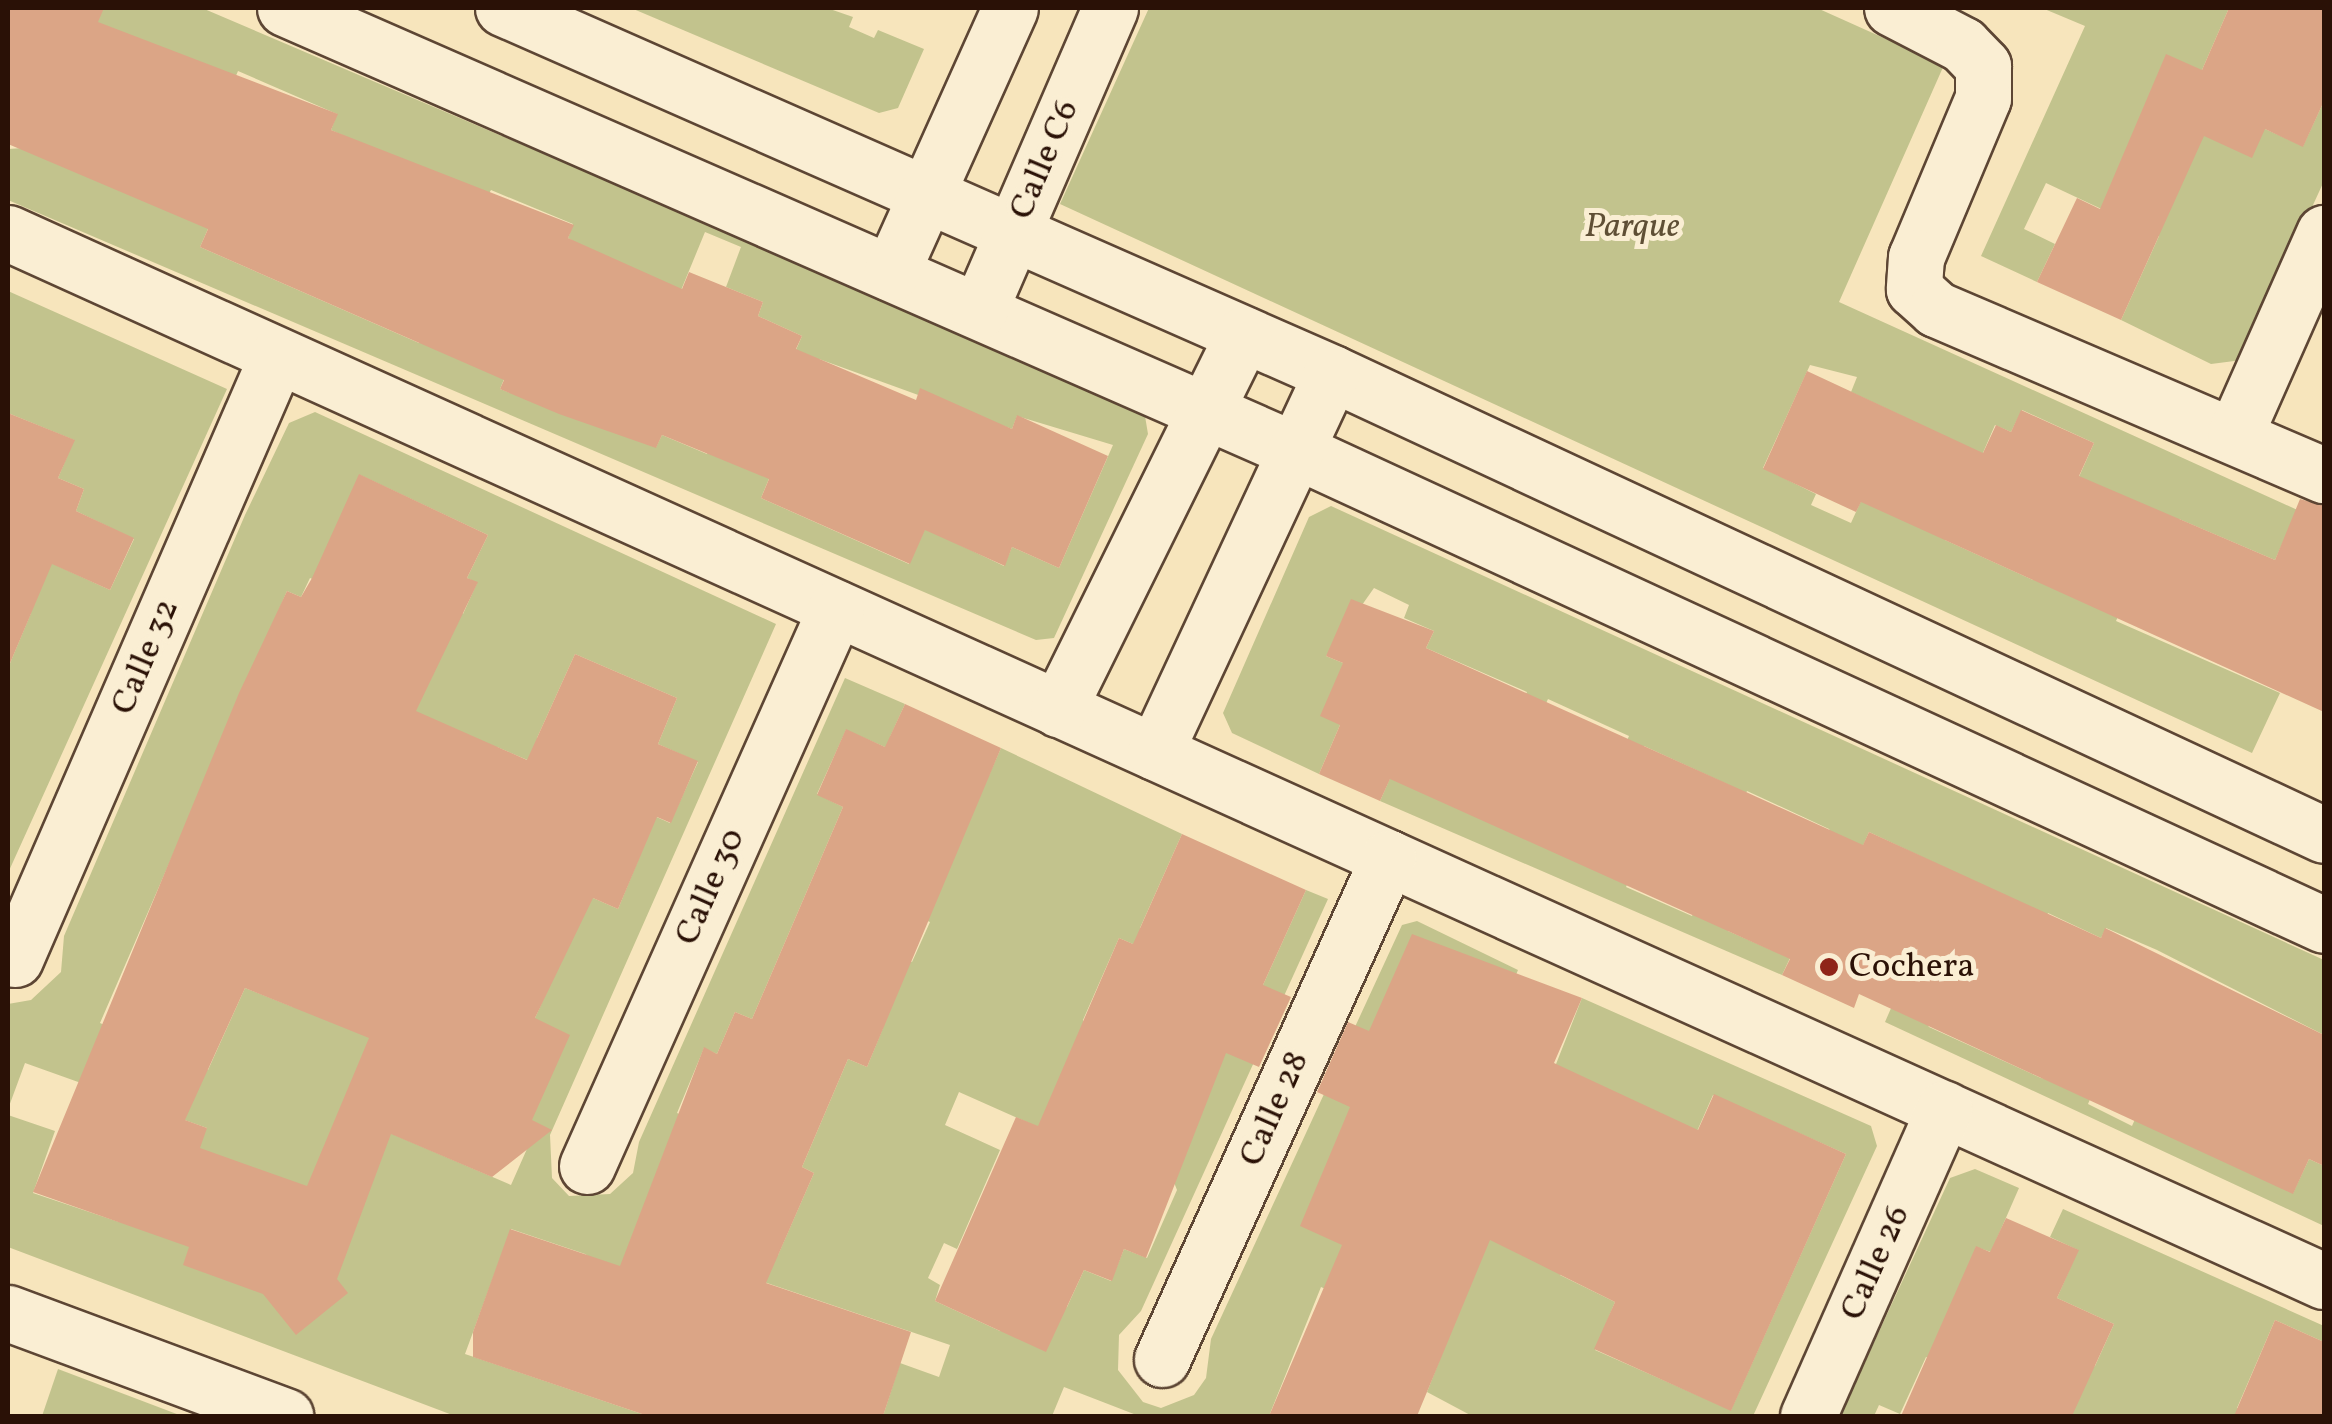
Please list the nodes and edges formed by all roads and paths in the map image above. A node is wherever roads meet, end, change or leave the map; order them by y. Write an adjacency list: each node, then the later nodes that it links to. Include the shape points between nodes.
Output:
1 (504, 8): 6 (street)
2 (1010, 8): 6 (street)
3 (1110, 8): 7 (street, Calle C6)
4 (1892, 8): 16 (street, via 1963,45 1983,66 1983,98 1916,256 1914,289 1936,309)
5 (311, 13): 10 (street)
6 (927, 193): 7 (street); 10 (street)
7 (1015, 230): 11 (street, Calle C6); 12 (street)
8 (2324, 232): 16 (street)
9 (8, 233): 13 (street)
10 (891, 273): 11 (street)
11 (980, 311): 15 (street)
12 (1243, 334): 14 (street); 15 (street)
13 (277, 356): 19 (street); 28 (street, Calle 32)
14 (1332, 373): 17 (street); 22 (street)
15 (1204, 410): 17 (street); 20 (street)
16 (2234, 434): 18 (street)
17 (1295, 450): 21 (street); 24 (street)
18 (2324, 475)
19 (836, 608): 20 (street); 30 (street, Calle 30)
20 (1058, 708): 21 (street)
21 (1155, 752): 25 (street)
22 (2182, 770): 23 (street); 24 (street)
23 (2306, 826): 26 (street)
24 (2142, 847): 26 (street)
25 (1388, 858): 29 (street); 33 (street, Calle 28)
26 (2250, 891): 27 (street)
27 (2324, 926)
28 (15, 959)
29 (1944, 1109): 31 (street); 35 (street, Calle 26)
30 (587, 1166)
31 (2324, 1280)
32 (8, 1313): 34 (street)
33 (1162, 1359)
34 (286, 1416)
35 (1808, 1416)

